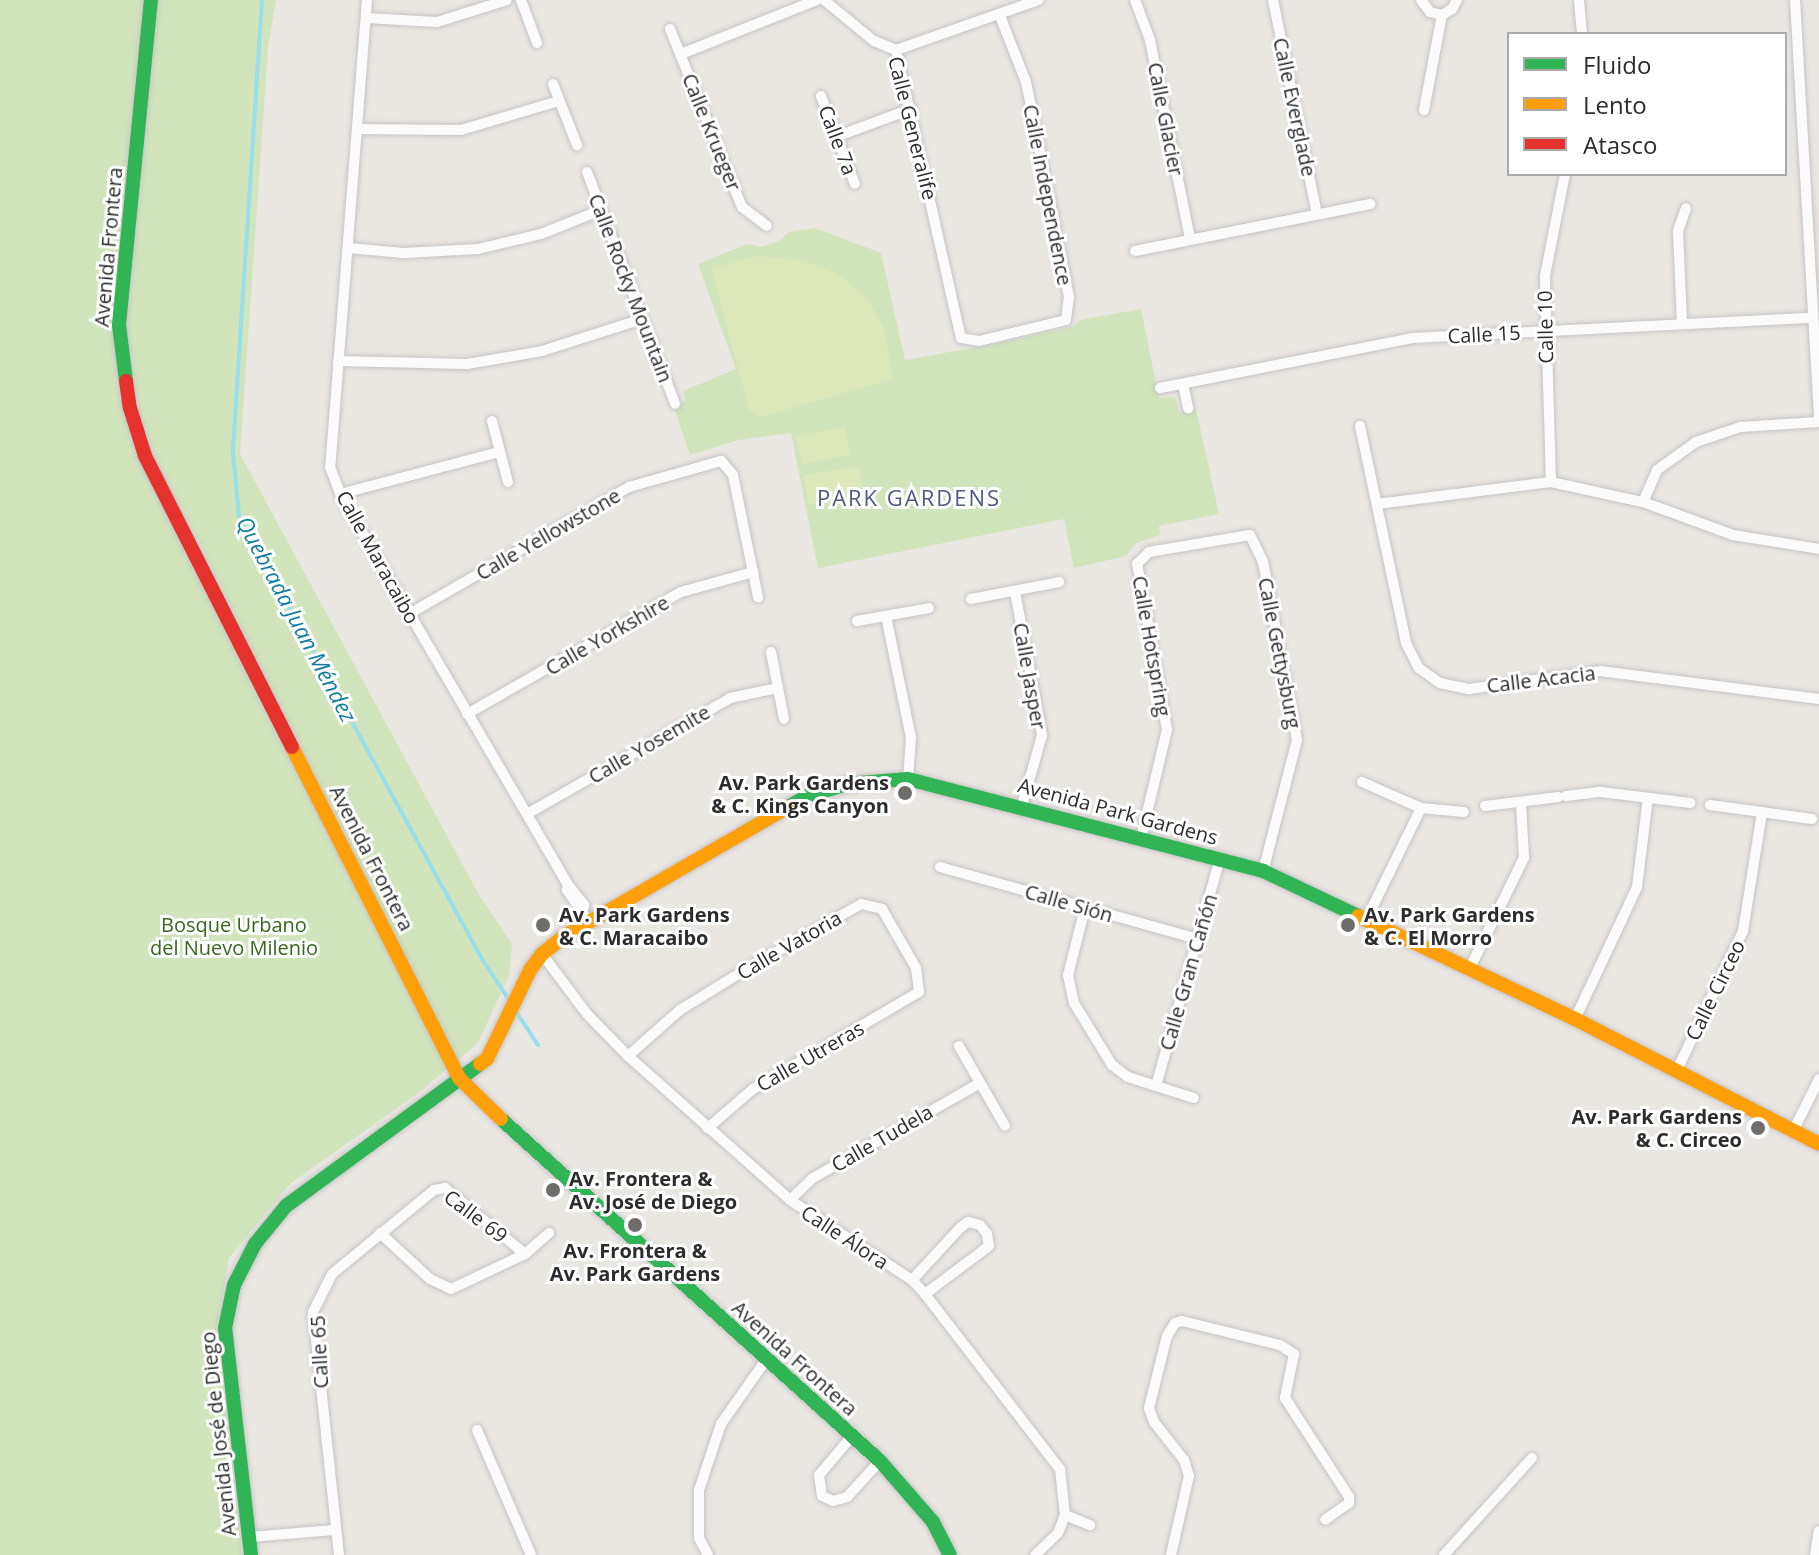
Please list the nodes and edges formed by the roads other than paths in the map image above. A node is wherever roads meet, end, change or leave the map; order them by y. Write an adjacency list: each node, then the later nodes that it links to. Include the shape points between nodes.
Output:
1 (151, 0): 104 (street, Avenida Frontera, via 119,325 130,408 145,456)
2 (367, 0): 16 (street, Calle Maracaibo)
3 (507, 0): 16 (street, via 437,22)
4 (521, 0): 19 (street)
5 (817, 0): 21 (street)
6 (824, 0): 20 (street, Calle Generalife, via 874,41)
7 (1039, 0): 15 (street)
8 (1135, 0): 38 (street, Calle Glacier, via 1150,40)
9 (1273, 0): 36 (street, Calle Everglade)
10 (1421, 0): 14 (street, via 1430,12)
11 (1457, 0): 14 (street)
12 (1579, 0): 18 (street)
13 (1795, 0): 42 (street)
14 (1442, 15): 26 (street)
15 (1000, 16): 20 (street); 41 (street, Calle Independence, via 1026,82 1069,297 1066,320 979,341 961,338)
16 (366, 18): 27 (street, Calle Maracaibo)
17 (670, 29): 21 (street, Calle Krueger)
18 (1582, 32)
19 (537, 43)
20 (896, 50): 25 (street, Calle Generalife)
21 (681, 54): 37 (street, Calle Krueger, via 742,207)
22 (553, 84): 24 (street)
23 (821, 96): 28 (street, Calle 7a)
24 (559, 101): 27 (street, via 461,130); 29 (street)
25 (911, 109): 28 (street, Calle 7a); 41 (street, Calle Generalife)
26 (1424, 110)
27 (357, 129): 39 (street, Calle Maracaibo)
28 (838, 136): 32 (street, Calle 7a)
29 (577, 145)
30 (587, 172): 35 (street, Calle Rocky Mountain)
31 (1565, 176): 45 (street, Calle 10, via 1545,276)
32 (855, 184)
33 (1370, 204): 36 (street)
34 (1686, 208): 44 (street, via 1678,231)
35 (601, 210): 39 (street, via 541,234 478,249 404,253); 43 (street, Calle Rocky Mountain)
36 (1317, 214): 38 (street)
37 (767, 226)
38 (1190, 239): 40 (street)
39 (348, 248): 46 (street, Calle Maracaibo)
40 (1135, 251)
41 (951, 291)
42 (1812, 318): 44 (street, Calle 15); 52 (street)
43 (642, 319): 46 (street, via 542,351 467,364); 49 (street, Calle Rocky Mountain)
44 (1682, 323): 45 (street, Calle 15)
45 (1544, 330): 47 (street, Calle 15, via 1412,338); 56 (street, Calle 10)
46 (338, 361): 57 (street, Calle Maracaibo, via 330,467)
47 (1183, 384): 48 (street, Calle 15); 50 (street)
48 (1160, 388)
49 (675, 404)
50 (1188, 408)
51 (492, 421): 54 (street)
52 (1819, 421): 58 (street, via 1740,427 1696,442 1657,470)
53 (1360, 426): 59 (street, Calle Acacia)
54 (499, 452): 55 (street); 57 (street)
55 (508, 482)
56 (1551, 482): 58 (street); 59 (street)
57 (340, 494): 68 (street, Calle Maracaibo)
58 (1643, 502): 60 (street, via 1733,535)
59 (1377, 504): 73 (street, Calle Acacia, via 1406,643 1419,668 1440,683 1469,689 1600,671)
60 (1819, 549)
61 (1149, 552): 89 (street, Calle Hotspring, via 1137,564 1167,730); 92 (street, Calle Gettysburg, via 1250,535 1263,562 1297,740)
62 (753, 572): 65 (street); 68 (street, Calle Yellowstone, via 733,475 721,461 629,487); 74 (street, Calle Yorkshire, via 681,592)
63 (1059, 582): 64 (street)
64 (1015, 592): 66 (street); 82 (street, Calle Jasper, via 1042,735)
65 (758, 597)
66 (971, 599)
67 (929, 608): 69 (street)
68 (409, 614): 74 (street, Calle Maracaibo)
69 (886, 616): 70 (street); 76 (street, via 911,738)
70 (857, 621)
71 (771, 652): 72 (street)
72 (777, 688): 75 (street); 87 (street, Calle Yosemite, via 730,698)
73 (1819, 699)
74 (467, 714): 87 (street, Calle Maracaibo)
75 (784, 719)
76 (908, 779): 82 (street, Avenida Park Gardens); 94 (street, Avenida Park Gardens, via 847,784 807,796)
77 (1362, 782): 84 (street)
78 (1648, 798): 79 (street, via 1601,792); 80 (street); 100 (street, via 1637,887)
79 (1521, 802): 83 (street); 98 (street, via 1524,858)
80 (1690, 803)
81 (1710, 805): 86 (street)
82 (1022, 806): 89 (street, Avenida Park Gardens)
83 (1485, 806)
84 (1421, 808): 85 (street); 95 (street)
85 (1464, 812)
86 (1762, 813): 88 (street); 103 (street, Calle Circeo, via 1743,931)
87 (527, 814): 94 (street, Calle Maracaibo)
88 (1812, 819)
89 (1141, 838): 90 (street, Avenida Park Gardens)
90 (1220, 859): 92 (street, Avenida Park Gardens); 96 (street, Calle Gran Cañón)
91 (940, 867): 93 (street, Calle Sión)
92 (1263, 871): 95 (street, Avenida Park Gardens)
93 (1085, 908): 96 (street, Calle Sión); 107 (street, via 1068,975 1074,1003 1112,1065)
94 (585, 917): 97 (street, Avenida Park Gardens)
95 (1366, 920): 98 (street, Avenida Park Gardens)
96 (1198, 939): 107 (street, Calle Gran Cañón)
97 (542, 954): 102 (street, Calle Álora, via 587,1014); 104 (street, Avenida Park Gardens, via 487,1059)
98 (1470, 968): 100 (street, Avenida Park Gardens)
99 (919, 992): 102 (street, Calle Vatoria, via 916,968 882,909 861,904 680,1010); 110 (street, Calle Utreras, via 753,1089)
100 (1575, 1019): 103 (street, Avenida Park Gardens)
101 (959, 1046): 106 (street)
102 (628, 1056): 110 (street, Calle Álora)
103 (1677, 1070): 111 (street, Avenida Park Gardens)
104 (460, 1079): 120 (street, Avenida Frontera); 130 (street, Avenida José de Diego, via 286,1206 255,1244 234,1285 225,1328)
105 (1819, 1079): 111 (street)
106 (980, 1083): 109 (street); 114 (street, Calle Tudela, via 813,1178)
107 (1156, 1086): 108 (street)
108 (1194, 1098)
109 (1005, 1126)
110 (708, 1128): 114 (street, Calle Álora)
111 (1793, 1131): 112 (street, Avenida Park Gardens)
112 (1819, 1144)
113 (427, 1196): 115 (street, Calle 65); 117 (street, Calle 69, via 445,1188)
114 (790, 1200): 118 (street, Calle Álora)
115 (380, 1233): 117 (street, via 430,1279 451,1289); 128 (street, Calle 65, via 332,1274 313,1312)
116 (549, 1233): 117 (street)
117 (525, 1254)
118 (912, 1280): 119 (street, Calle Álora); 119 (street, via 960,1228 968,1222 980,1225 989,1246)
119 (925, 1294): 125 (street, Calle Álora, via 1060,1469)
120 (766, 1360): 122 (street, Avenida Frontera); 134 (street, via 721,1424 699,1490 699,1538)
121 (477, 1430): 133 (street)
122 (852, 1436): 124 (street, Avenida Frontera); 124 (street, via 819,1475 822,1496 833,1501 847,1497)
123 (1532, 1458): 138 (street)
124 (880, 1461): 135 (street, Avenida Frontera, via 933,1522)
125 (1065, 1515): 127 (street); 136 (street, via 1058,1533)
126 (1325, 1520): 137 (street, via 1349,1503 1349,1497 1285,1398 1294,1354 1280,1345 1182,1321 1167,1336 1149,1408 1189,1476)
127 (1090, 1525)
128 (335, 1530): 130 (street); 132 (street, Calle 65)
129 (1819, 1531): 139 (street)
130 (249, 1537): 131 (street, Avenida José de Diego)
131 (251, 1555)
132 (339, 1555)
133 (531, 1555)
134 (708, 1555)
135 (950, 1555)
136 (1035, 1555)
137 (1171, 1555)
138 (1444, 1555)
139 (1815, 1555)

